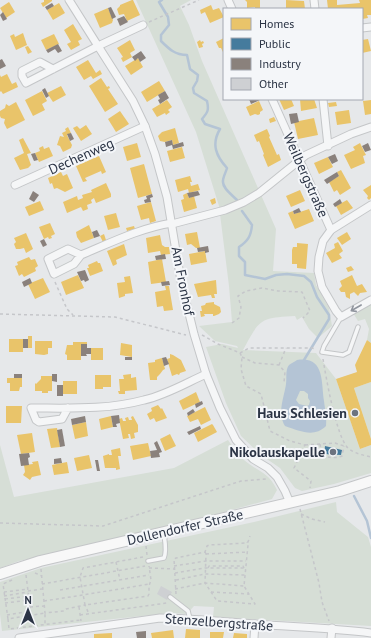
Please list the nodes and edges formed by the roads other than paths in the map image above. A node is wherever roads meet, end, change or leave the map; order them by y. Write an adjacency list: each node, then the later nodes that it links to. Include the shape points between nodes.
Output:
1 (69, 0): 3 (street, Am Fronhof)
2 (143, 25): 3 (street)
3 (98, 46): 4 (street); 7 (street, Am Fronhof)
4 (53, 69)
5 (272, 100): 10 (street, Weilbergstraße)
6 (323, 100): 9 (street)
7 (145, 126): 11 (street, Dechenweg); 13 (street, Am Fronhof, via 156,154)
8 (371, 127): 9 (street)
9 (328, 146): 10 (street, via 306,155)
10 (300, 161): 13 (street, via 244,202 225,210); 14 (street, Weilbergstraße)
11 (15, 185)
12 (371, 205): 14 (street, Weilbergstraße)
13 (172, 223): 15 (street, via 131,234); 19 (street, Am Fronhof, via 181,281)
14 (331, 230): 17 (street, via 323,241 318,271 322,287)
15 (81, 255): 15 (street, via 68,250 48,259 54,274 74,264)
16 (371, 300): 17 (street, one-way to 17)
17 (341, 317): 18 (lane, via 322,352 343,356 348,352)
18 (358, 327)
19 (206, 374): 20 (street, via 164,394 144,400 108,407); 22 (street, Am Fronhof, via 236,440 253,459 268,468 277,478)
20 (68, 408): 20 (street, via 46,408 31,408 39,422 62,419)
21 (371, 481): 22 (main road, Dollendorfer Straße)
22 (290, 503): 23 (main road, Dollendorfer Straße)
23 (164, 533): 24 (lane, via 164,558); 25 (main road, Dollendorfer Straße, via 40,561)
24 (149, 565)
25 (0, 574)
26 (170, 597): 27 (lane, via 188,611)
27 (190, 619): 28 (street, Stenzelbergstraße); 31 (street, Stenzelbergstraße, via 160,618)
28 (255, 624): 29 (street, Stenzelbergstraße); 32 (street)
29 (332, 628): 30 (street, Stenzelbergstraße); 33 (street)
30 (371, 633)
31 (19, 638)
32 (254, 638)
33 (331, 638)

